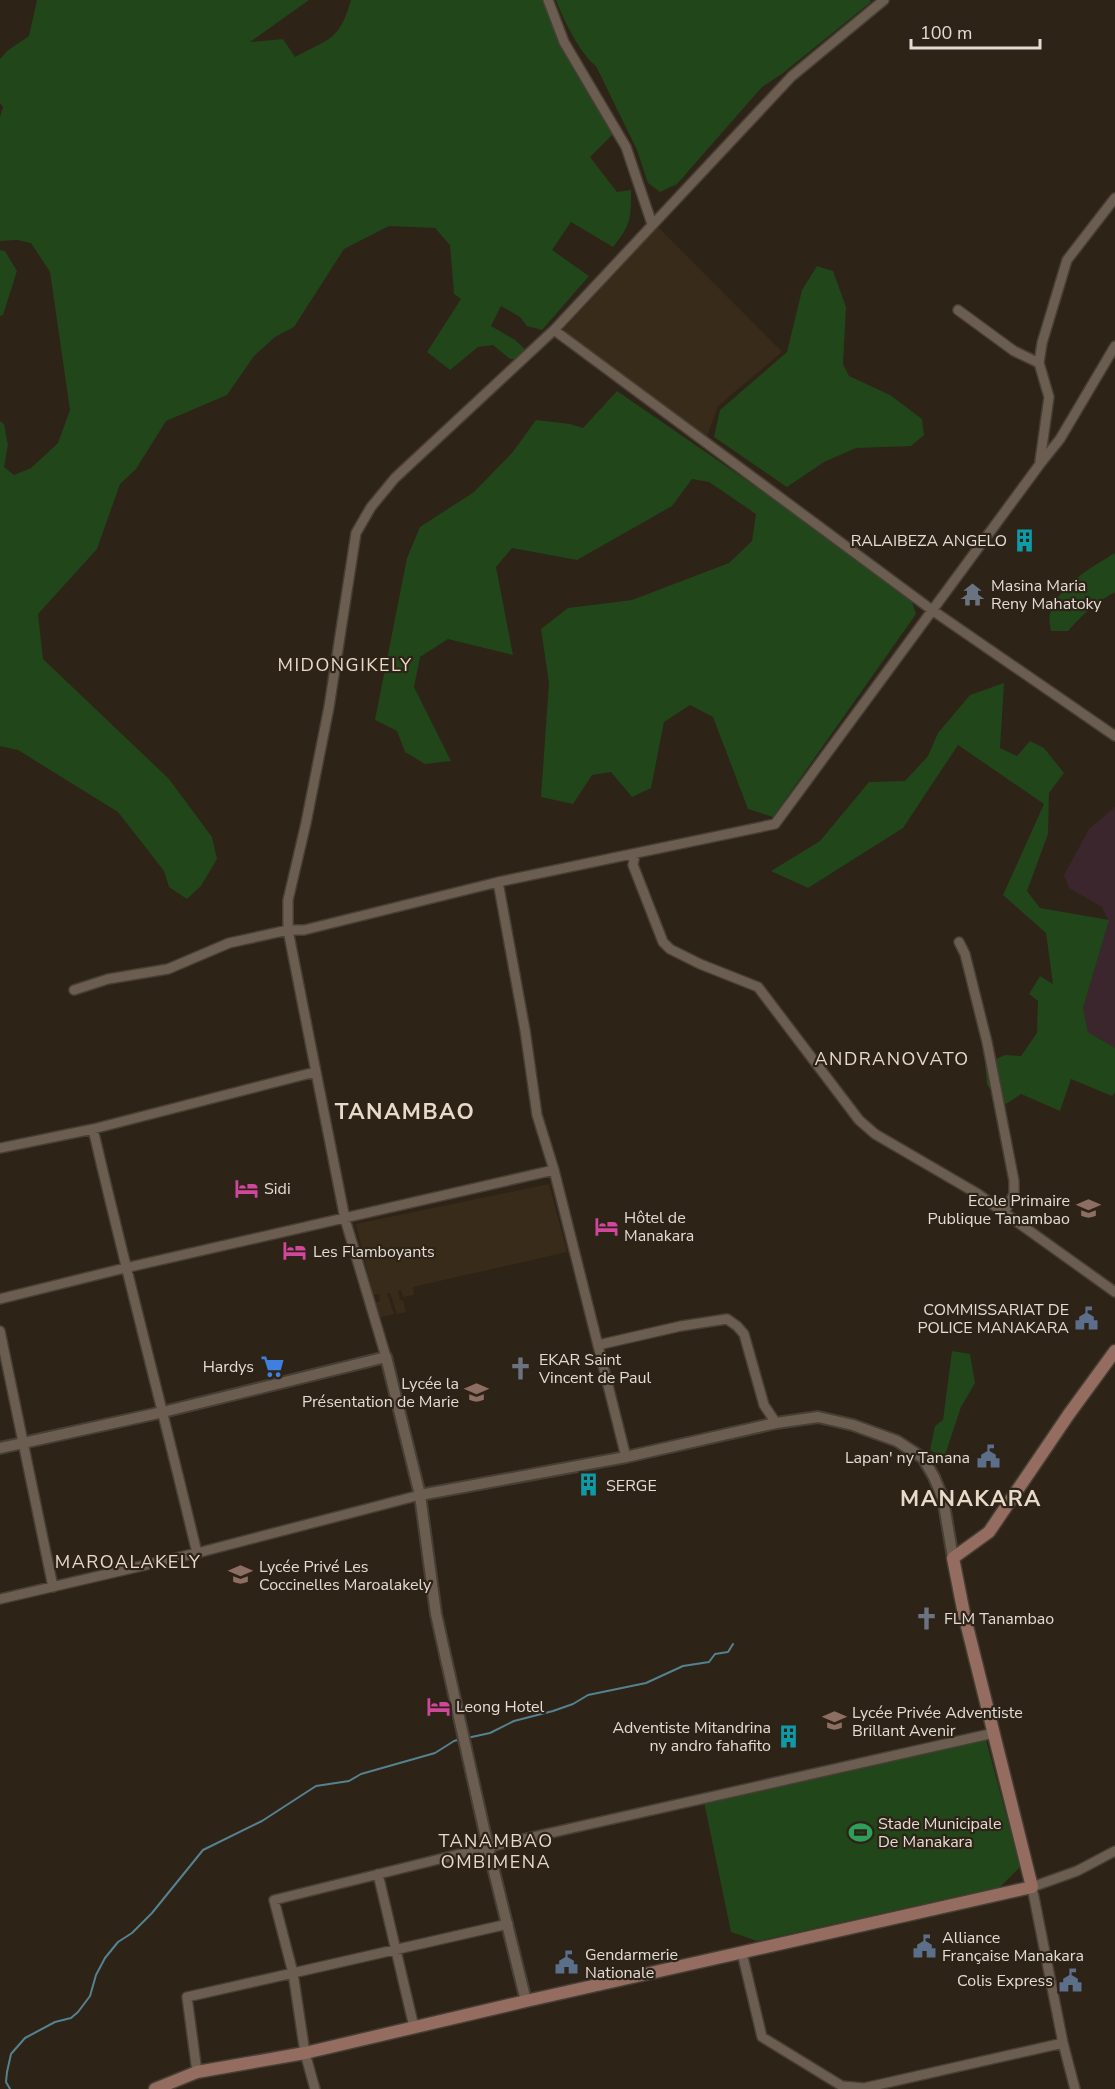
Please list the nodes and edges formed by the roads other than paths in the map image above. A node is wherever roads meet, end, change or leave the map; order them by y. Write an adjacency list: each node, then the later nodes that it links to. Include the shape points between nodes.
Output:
1 (548, 0): 4 (street, via 564,42 626,147)
2 (884, 0): 4 (street, via 792,76)
3 (1115, 198): 8 (street, via 1067,260)
4 (652, 224): 6 (street)
5 (958, 310): 8 (street, via 1014,351)
6 (554, 330): 10 (street); 14 (street, via 396,478 371,507 356,533 329,707 288,900)
7 (1115, 346): 9 (street, via 1060,439)
8 (1039, 363): 9 (street, via 1049,397)
9 (1040, 464): 10 (street)
10 (932, 610): 11 (street); 12 (street, via 775,824)
11 (1115, 736)
12 (635, 854): 13 (street); 21 (street, via 633,865 663,942 670,949 758,987 859,1120 875,1134)
13 (498, 882): 14 (street, via 304,930); 20 (street, via 537,1115)
14 (288, 930): 16 (street, via 229,943 168,969 108,979); 17 (street)
15 (959, 942): 21 (street, via 987,1042 1014,1182 1014,1194)
16 (74, 990)
17 (315, 1072): 18 (street); 22 (street)
18 (93, 1129): 19 (street); 23 (street)
19 (0, 1148)
20 (554, 1170): 22 (street); 27 (street)
21 (1004, 1213): 24 (street)
22 (345, 1219): 23 (street); 29 (street)
23 (125, 1268): 25 (street); 30 (street)
24 (1115, 1292)
25 (0, 1299)
26 (0, 1331): 32 (street)
27 (598, 1345): 31 (street, via 727,1319 744,1334 764,1405); 34 (street)
28 (1115, 1351): 37 (main road, via 989,1532)
29 (386, 1357): 30 (street); 35 (street)
30 (163, 1412): 32 (street); 36 (street)
31 (776, 1423): 34 (street); 37 (street, via 818,1417 853,1425 897,1441 922,1458 943,1499)
32 (24, 1444): 33 (street); 38 (street)
33 (0, 1448)
34 (626, 1457): 35 (street)
35 (420, 1495): 36 (street); 41 (street, via 436,1614)
36 (197, 1553): 38 (street)
37 (953, 1558): 40 (main road)
38 (53, 1587): 39 (street)
39 (0, 1599)
40 (994, 1733): 41 (street); 44 (main road)
41 (488, 1847): 43 (street); 45 (street)
42 (1115, 1851): 44 (street, via 1077,1871)
43 (378, 1874): 46 (street); 48 (street, via 274,1900)
44 (1032, 1887): 47 (main road); 51 (street)
45 (508, 1924): 46 (street); 49 (street)
46 (396, 1949): 48 (street); 50 (street)
47 (742, 1953): 49 (main road); 51 (street, via 762,2037 842,2086 864,2088)
48 (292, 1973): 52 (street); 53 (street, via 187,1997)
49 (526, 2001): 50 (main road)
50 (414, 2027): 52 (main road)
51 (1063, 2043): 56 (street)
52 (305, 2053): 53 (main road); 55 (street)
53 (197, 2072): 54 (main road)
54 (154, 2089)
55 (315, 2089)
56 (1075, 2089)

